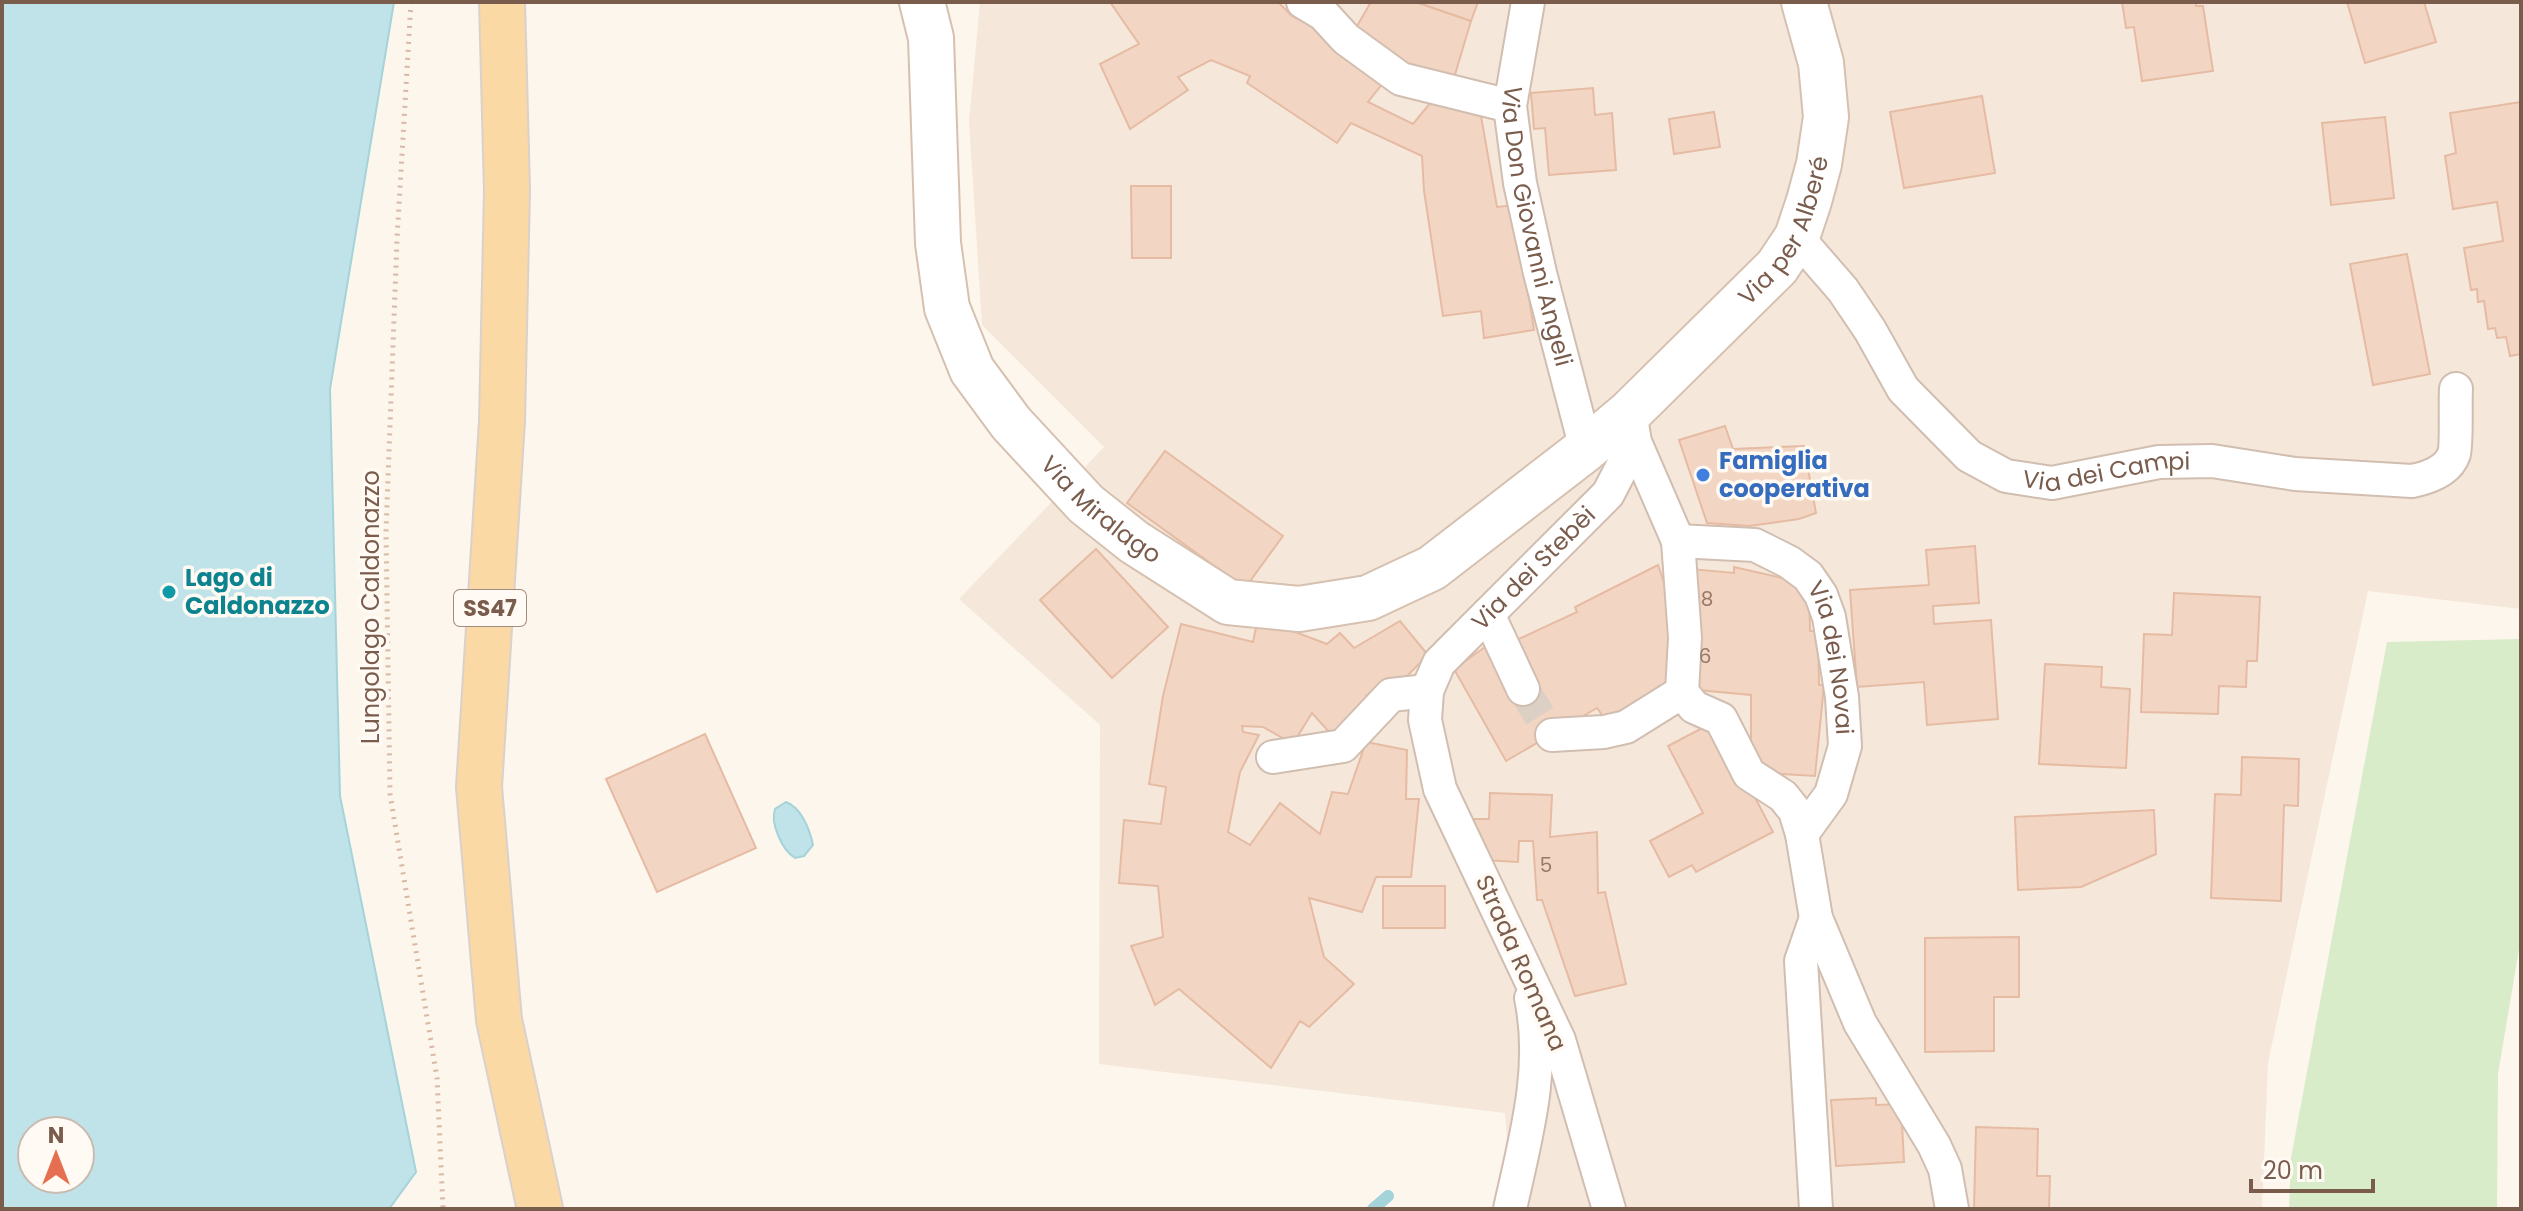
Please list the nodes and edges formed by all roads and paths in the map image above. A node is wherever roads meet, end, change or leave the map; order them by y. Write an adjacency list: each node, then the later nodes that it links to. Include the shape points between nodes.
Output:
1 (411, 2): 22 (path, Lungolago Caldonazzo, via 386,532 390,794 437,1078)
2 (502, 2): 23 (main road, SS47, via 507,190 502,421 479,787 499,1020)
3 (922, 2): 11 (street, Via Miralago, via 931,38 938,243 947,308 972,370 1011,423 1086,504 1134,542 1228,602 1299,609 1368,598 1432,568)
4 (1528, 2): 7 (street, Via Don Giovanni Angeli)
5 (1804, 2): 8 (street, Via per Alberé, via 1821,63 1826,117 1819,164)
6 (1318, 6): 7 (street, via 1346,39 1401,79)
7 (1510, 106): 11 (street, Via Don Giovanni Angeli, via 1520,183)
8 (1797, 237): 9 (street, Via dei Campi, via 1843,290 1903,389 1969,456 2006,476 2052,483 2159,462 2212,461 2295,474 2412,481 2436,472 2454,454); 10 (street, Via per Alberé, via 1777,267)
9 (2456, 389)
10 (1633, 427): 11 (street, Via per Alberé); 12 (street); 13 (street, Via dei Stebèi, via 1608,494)
11 (1586, 449)
12 (1678, 541): 15 (street, via 1685,638); 19 (street, Via dei Novai, via 1755,545 1808,576 1821,595 1842,697 1845,746 1831,794)
13 (1488, 614): 14 (street); 16 (street, Via dei Stebèi, via 1439,663)
14 (1523, 689)
15 (1682, 692): 17 (street, via 1626,727); 19 (street, via 1694,707 1721,719 1749,774 1783,796 1795,811)
16 (1426, 705): 18 (street, via 1391,695 1343,746); 21 (street, Strada Romana, via 1440,789)
17 (1552, 735)
18 (1273, 757)
19 (1802, 834): 20 (street)
20 (1816, 918): 26 (street, via 1801,961); 27 (street, via 1860,1023 1934,1145 1945,1169)
21 (1523, 960): 24 (street, via 1536,1022 1534,1100); 25 (street, Strada Romana, via 1559,1040)
22 (443, 1209)
23 (540, 1209)
24 (1510, 1209)
25 (1609, 1209)
26 (1816, 1209)
27 (1952, 1209)

